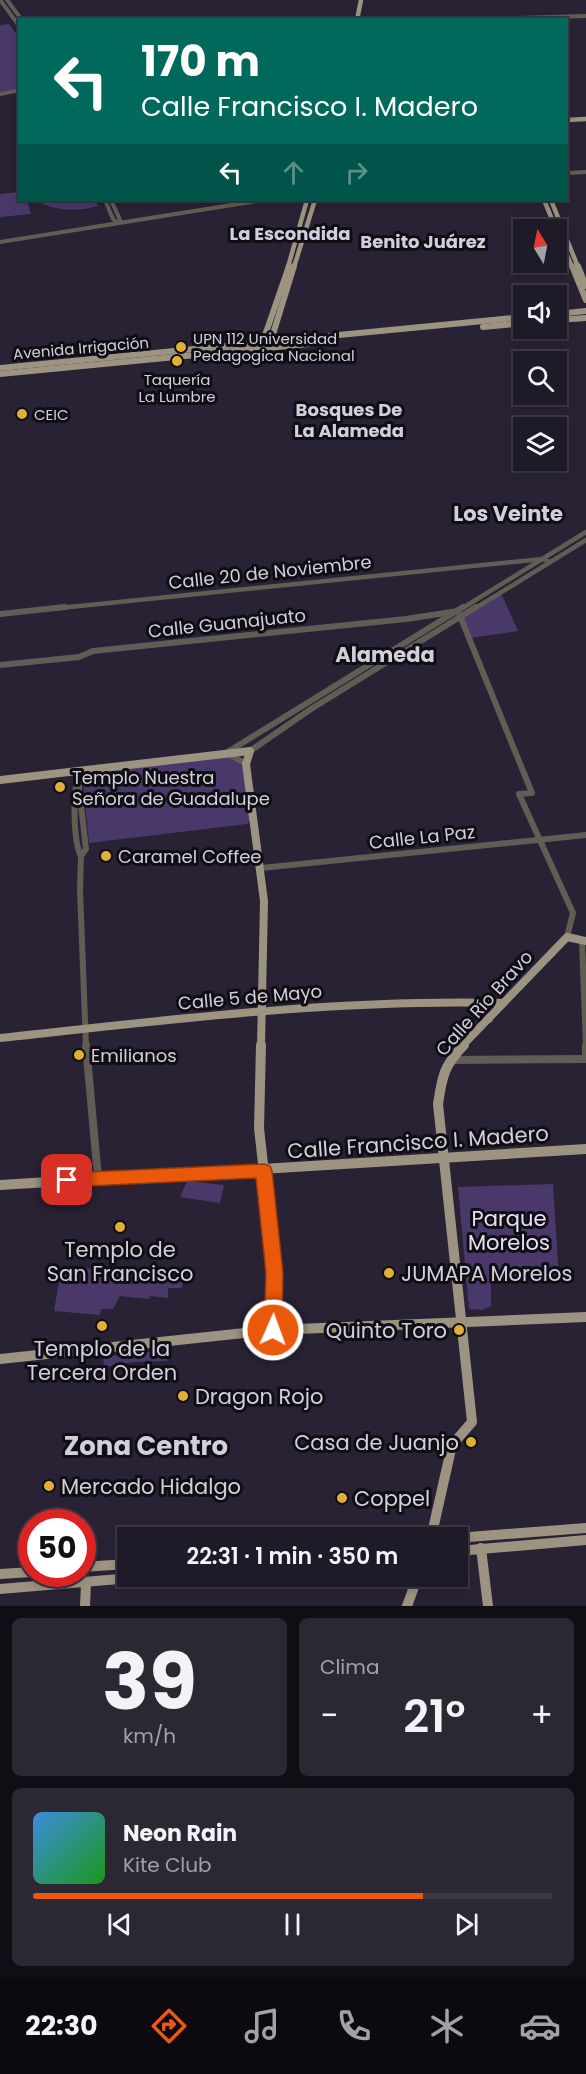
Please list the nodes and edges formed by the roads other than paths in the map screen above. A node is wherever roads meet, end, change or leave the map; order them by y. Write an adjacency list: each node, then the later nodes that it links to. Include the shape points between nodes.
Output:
1 (0, 0): 10 (street)
2 (7, 0): 6 (street)
3 (361, 0): 7 (main road)
4 (366, 0): 8 (main road)
5 (586, 16): 9 (street)
6 (20, 18)
7 (357, 18)
8 (362, 18)
9 (520, 18)
10 (18, 24)
11 (18, 92): 12 (street)
12 (0, 96)
13 (586, 119): 14 (main road)
14 (568, 120)
15 (586, 172): 16 (street)
16 (568, 173)
17 (106, 201): 25 (street)
18 (111, 201): 25 (street)
19 (236, 201): 25 (street)
20 (255, 201): 25 (street)
21 (307, 201): 37 (main road)
22 (315, 201): 36 (main road)
23 (544, 201): 28 (main road)
24 (551, 201): 27 (main road)
25 (118, 222): 26 (street)
26 (0, 241)
27 (586, 286)
28 (586, 300)
29 (586, 307): 32 (main road)
30 (586, 312): 32 (main road)
31 (567, 315): 32 (main road)
32 (582, 317): 34 (main road)
33 (513, 319): 36 (main road, Avenida Irrigación)
34 (567, 319)
35 (513, 324): 36 (main road, Avenida Irrigación)
36 (270, 342): 37 (main road, Avenida Irrigación)
37 (262, 346): 38 (main road, Avenida Irrigación); 39 (main road, Avenida Irrigación)
38 (0, 368)
39 (0, 375)
40 (586, 532): 42 (street)
41 (586, 540): 43 (street)
42 (543, 559): 43 (street); 44 (street, Calle 20 de Noviembre); 45 (street)
43 (550, 562): 45 (street)
44 (0, 614)
45 (460, 615): 46 (street, Calle Guanajuato, via 93,651 79,657); 47 (street); 48 (street); 53 (street, via 532,793 519,794)
46 (0, 665)
47 (250, 751): 48 (main road); 49 (main road)
48 (226, 753): 49 (street); 50 (main road)
49 (246, 764): 54 (main road)
50 (79, 770): 51 (main road); 61 (street, via 75,798 77,849 81,856)
51 (0, 780)
52 (586, 835): 53 (street, Calle La Paz)
53 (539, 839): 54 (street, Calle La Paz); 55 (street, via 573,912)
54 (261, 868): 59 (main road, via 265,929)
55 (567, 937): 56 (main road); 58 (main road, Calle Río Bravo)
56 (585, 939): 63 (street)
57 (480, 1003): 58 (main road, Calle 5 de Mayo); 59 (main road, Calle 5 de Mayo, via 428,1001); 60 (street)
58 (503, 1003): 60 (main road, Calle Río Bravo)
59 (262, 1010): 61 (main road, Calle 5 de Mayo); 67 (main road, via 259,1128)
60 (490, 1020): 64 (main road, Calle Río Bravo)
61 (84, 1028): 62 (main road, Calle 5 de Mayo); 68 (street)
62 (0, 1038)
63 (586, 1058): 64 (street)
64 (449, 1060): 66 (main road, Calle Río Bravo, via 438,1104)
65 (586, 1149): 66 (main road, Calle Francisco I. Madero)
66 (444, 1157): 67 (main road, Calle Francisco I. Madero); 71 (main road, Calle Río Bravo)
67 (264, 1171): 68 (main road, Calle Francisco I. Madero); 72 (main road, via 275,1273)
68 (98, 1178): 69 (main road, Calle Francisco I. Madero)
69 (0, 1185)
70 (586, 1317): 71 (main road)
71 (462, 1323): 72 (main road); 74 (main road, Calle Río Bravo, via 472,1422 452,1445)
72 (273, 1330): 73 (main road)
73 (0, 1359)
74 (433, 1527)
75 (586, 1528): 76 (main road)
76 (468, 1537)
77 (586, 1539): 78 (main road)
78 (481, 1548): 79 (main road); 92 (main road)
79 (468, 1550)
80 (117, 1565): 81 (main road)
81 (96, 1566)
82 (18, 1573): 83 (main road)
83 (0, 1574)
84 (117, 1580): 85 (main road)
85 (96, 1582)
86 (29, 1587): 89 (main road)
87 (86, 1587): 90 (main road)
88 (414, 1587): 91 (main road)
89 (0, 1589)
90 (85, 1606)
91 (407, 1606)
92 (488, 1606)

